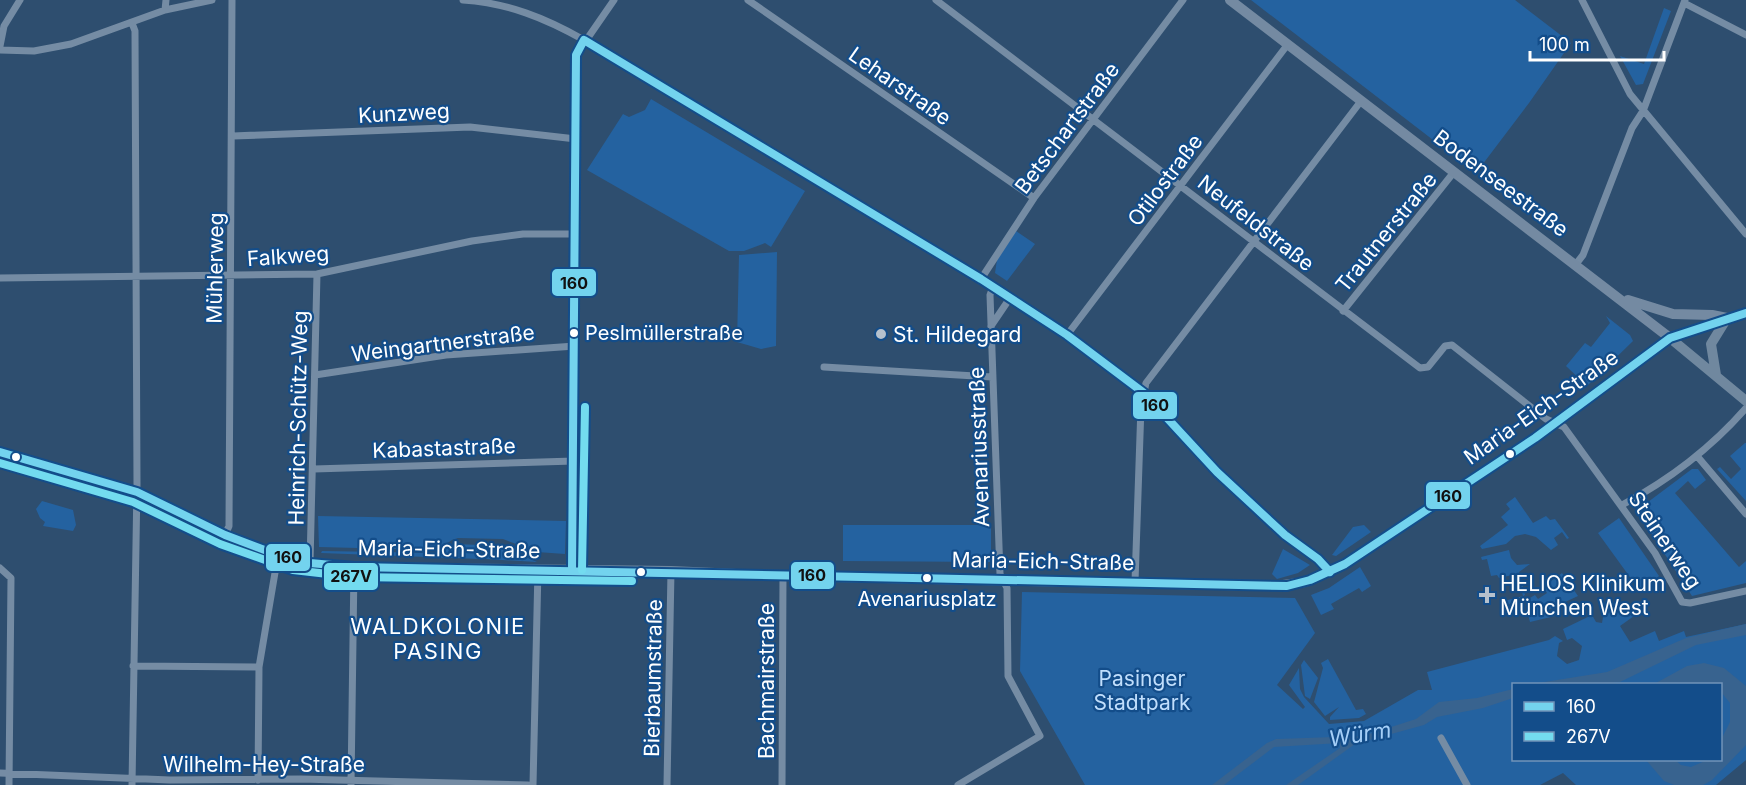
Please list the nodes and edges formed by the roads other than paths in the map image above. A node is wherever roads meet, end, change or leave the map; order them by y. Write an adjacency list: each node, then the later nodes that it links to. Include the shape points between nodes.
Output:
1 (20, 0): 19 (street, via 4,26)
2 (166, 0): 14 (street)
3 (212, 0): 14 (street)
4 (232, 0): 23 (street, Mühlerweg)
5 (463, 0): 13 (street)
6 (614, 0): 17 (street)
7 (748, 0): 27 (street, Leharstraße)
8 (936, 0): 22 (street, Neufeldstraße)
9 (1184, 0): 22 (street, Betschartstraße)
10 (1230, 0): 18 (main road, Bodenseestraße)
11 (1581, 0): 21 (street, via 1630,94)
12 (1684, 1): 16 (street); 21 (street)
13 (498, 2): 17 (street, via 548,20)
14 (165, 10): 15 (street)
15 (132, 23): 19 (street, via 52,48); 34 (street)
16 (1746, 35)
17 (584, 40): 24 (street, via 576,55); 36 (street)
18 (1288, 44): 20 (main road, Bodenseestraße); 26 (street, Otilostraße)
19 (0, 48)
20 (1361, 101): 25 (main road, Bodenseestraße); 30 (street)
21 (1643, 111): 29 (street); 31 (street, via 1632,128 1583,255)
22 (1094, 119): 26 (street, Neufeldstraße); 27 (street, Betschartstraße)
23 (233, 136): 24 (street, Kunzweg, via 470,127); 33 (street, Mühlerweg)
24 (576, 139): 28 (street)
25 (1454, 172): 31 (main road, Bodenseestraße); 40 (street, Trautnerstraße)
26 (1182, 187): 30 (street, Neufeldstraße); 44 (street, Otilostraße)
27 (1034, 198): 36 (street, Betschartstraße)
28 (575, 234): 32 (street, Falkweg, via 524,234 472,241); 46 (street)
29 (1746, 234)
30 (1255, 242): 40 (street, Neufeldstraße); 51 (street, via 1146,383)
31 (1576, 264): 38 (main road, Bodenseestraße)
32 (317, 274): 33 (street, Falkweg); 48 (street, Heinrich-Schütz-Weg)
33 (232, 276): 34 (street, Falkweg); 62 (street, Mühlerweg, via 229,526)
34 (137, 277): 35 (street, Falkweg); 59 (street)
35 (0, 278)
36 (981, 279): 37 (street)
37 (993, 287): 39 (street); 43 (street, Avenariusstraße)
38 (1618, 297): 42 (main road, via 1659,312); 45 (main road, Bodenseestraße)
39 (1010, 298): 43 (street); 44 (street)
40 (1343, 311): 54 (street, Neufeldstraße, via 1420,368 1428,367 1445,346 1452,345)
41 (1746, 313): 42 (main road)
42 (1727, 318): 45 (main road); 49 (street, via 1711,344)
43 (991, 326): 50 (street, Avenariusstraße)
44 (1067, 334): 51 (street)
45 (1670, 338): 49 (street, Bodenseestraße); 54 (street, Maria-Eich-Straße)
46 (575, 346): 48 (street, Weingartnerstraße, via 446,355); 57 (street)
47 (824, 367): 50 (street)
48 (315, 375): 58 (street, Heinrich-Schütz-Weg)
49 (1716, 375): 52 (street, Bodenseestraße)
50 (992, 377): 72 (street, Avenariusstraße)
51 (1144, 393): 70 (street, via 1216,472); 73 (street)
52 (1746, 401)
53 (1746, 408): 56 (street)
54 (1555, 423): 60 (street, Steinerweg, via 1564,427); 70 (street, Maria-Eich-Straße)
55 (0, 452): 59 (street, Maria-Eich-Straße)
56 (1697, 456): 60 (street, via 1648,492); 61 (street)
57 (574, 461): 58 (street, Kabastastraße); 68 (street)
58 (314, 469): 64 (street, Heinrich-Schütz-Weg)
59 (137, 492): 62 (street, Maria-Eich-Straße); 75 (street)
60 (1622, 505): 74 (street, Steinerweg, via 1682,602)
61 (1746, 514)
62 (225, 535): 63 (street, Maria-Eich-Straße)
63 (278, 555): 64 (street, Maria-Eich-Straße); 76 (street)
64 (310, 563): 65 (street, Maria-Eich-Straße)
65 (354, 567): 67 (street, Maria-Eich-Straße); 82 (street)
66 (0, 568): 79 (street, via 11,578)
67 (538, 569): 68 (street, Maria-Eich-Straße); 85 (street)
68 (572, 570): 69 (street, Maria-Eich-Straße)
69 (671, 571): 71 (street, Maria-Eich-Straße); 86 (street, Bierbaumstraße)
70 (1330, 572): 73 (street, Maria-Eich-Straße, via 1305,582 1276,586)
71 (783, 576): 72 (street, Maria-Eich-Straße); 87 (street, Bachmairstraße)
72 (1002, 580): 73 (street, Maria-Eich-Straße); 88 (street, Avenariusstraße, via 1007,588 1008,676 1040,736)
73 (1135, 582)
74 (1746, 591)
75 (133, 666): 76 (street); 81 (street)
76 (259, 668): 80 (street)
77 (1441, 738): 89 (street)
78 (0, 773): 79 (street, Wilhelm-Hey-Straße)
79 (9, 773): 81 (street, Wilhelm-Hey-Straße); 83 (street)
80 (258, 780): 81 (street, Wilhelm-Hey-Straße); 82 (street, Wilhelm-Hey-Straße)
81 (132, 782)
82 (352, 782): 84 (street, Wilhelm-Hey-Straße)
83 (9, 785)
84 (528, 785)
85 (533, 785)
86 (667, 785)
87 (782, 785)
88 (958, 785)
89 (1467, 785)

